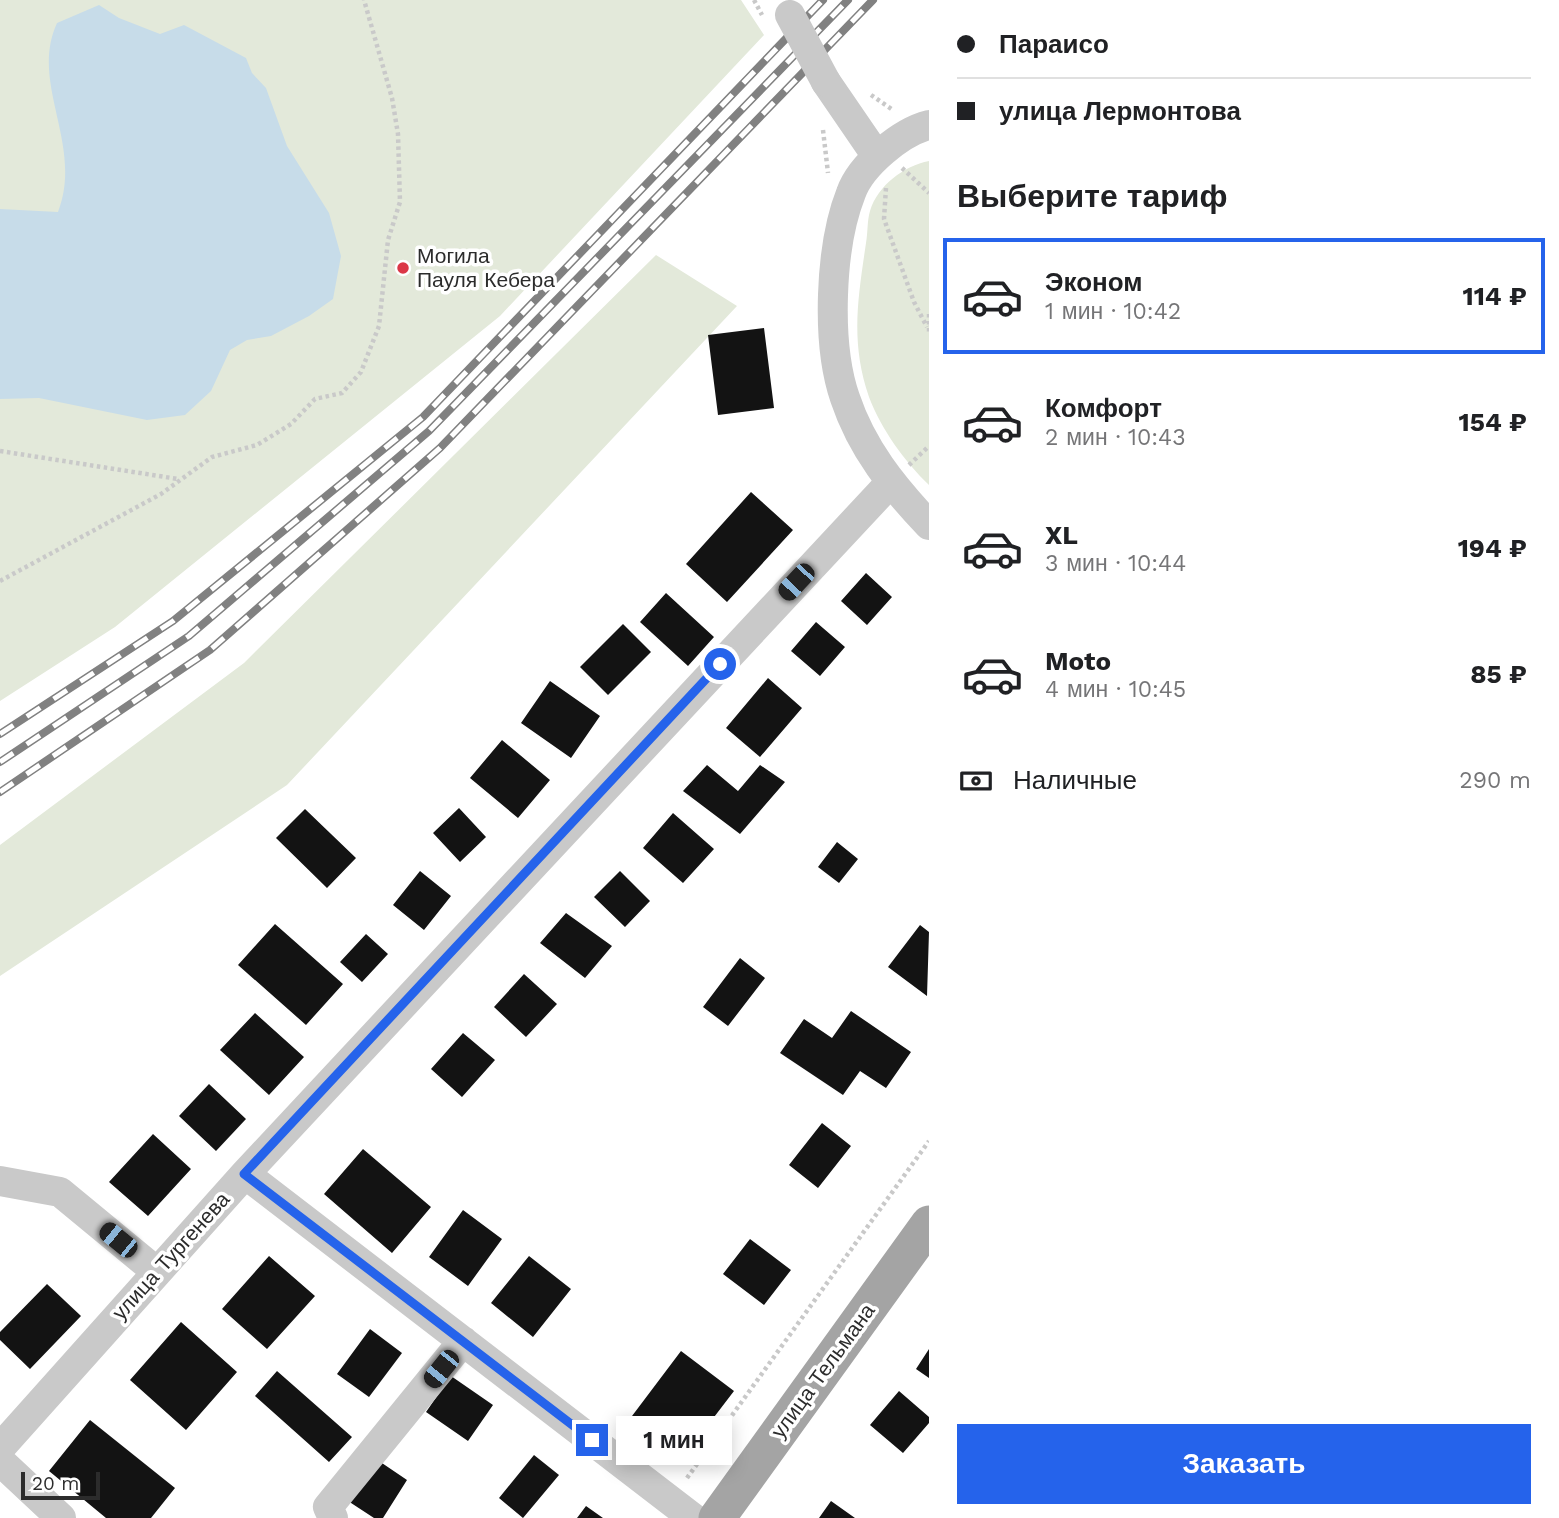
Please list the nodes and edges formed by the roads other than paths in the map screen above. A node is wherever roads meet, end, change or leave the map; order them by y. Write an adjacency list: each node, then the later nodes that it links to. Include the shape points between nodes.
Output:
1 (786, 8): 3 (street, bridge, via 826,82)
2 (917, 120): 3 (street)
3 (886, 166): 4 (street, via 851,192 839,247 833,340 849,408 863,441)
4 (898, 472): 5 (street); 6 (street, улица Тургенева)
5 (929, 526)
6 (244, 1174): 9 (street, улица Тургенева); 10 (street)
7 (0, 1181): 9 (street, via 60,1192)
8 (929, 1224): 16 (main road, улица Тельмана)
9 (157, 1272): 11 (street, улица Тургенева)
10 (463, 1341): 13 (street); 15 (street, via 328,1507)
11 (0, 1448)
12 (0, 1461): 14 (street)
13 (682, 1509)
14 (61, 1518)
15 (333, 1518)
16 (717, 1518)

